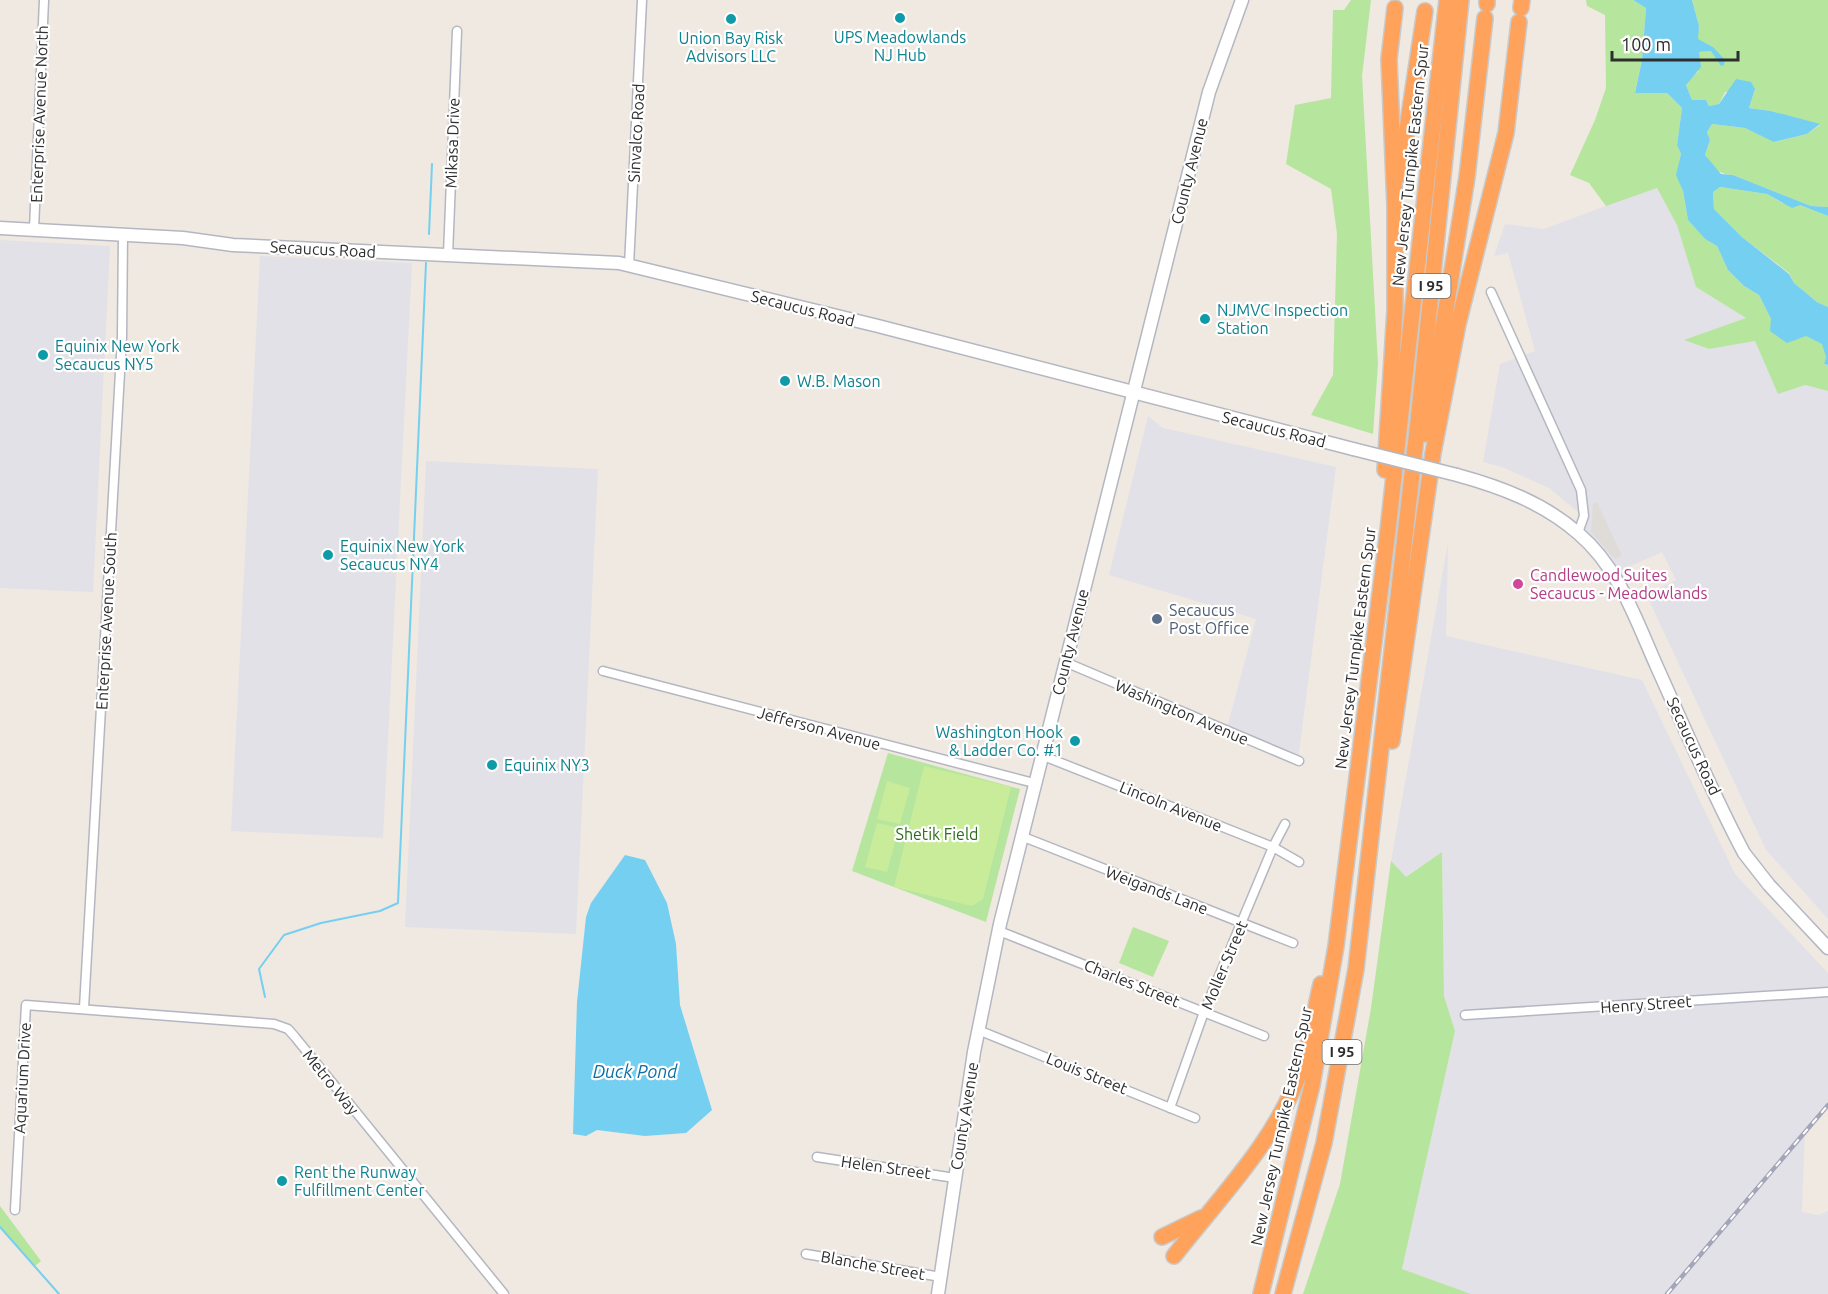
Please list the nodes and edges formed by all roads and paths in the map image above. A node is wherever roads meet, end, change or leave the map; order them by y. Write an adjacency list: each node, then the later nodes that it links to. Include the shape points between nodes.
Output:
1 (44, 0): 13 (street, Enterprise Avenue North)
2 (642, 0): 16 (street, Sinvalco Road)
3 (1242, 0): 18 (main road, County Avenue, via 1208,93)
4 (1447, 0): 19 (highway, New Jersey Turnpike Eastern Spur / I 95)
5 (1461, 0): 21 (highway, New Jersey Turnpike Eastern Spur / I 95)
6 (1395, 8): 11 (highway, via 1389,59)
7 (1487, 8): 21 (highway, via 1466,186 1413,524)
8 (1521, 10): 27 (highway, via 1506,133 1450,361 1426,492 1391,743)
9 (1425, 11): 11 (highway)
10 (457, 31): 15 (street, Mikasa Drive)
11 (1395, 207): 19 (highway, via 1394,339 1385,472)
12 (0, 228): 13 (main road, Secaucus Road)
13 (34, 229): 14 (main road, Secaucus Road)
14 (123, 234): 15 (main road, Secaucus Road); 38 (street, Enterprise Avenue South, via 122,337)
15 (448, 255): 16 (main road, Secaucus Road)
16 (629, 266): 18 (main road, Secaucus Road)
17 (1491, 292): 20 (street, via 1581,490 1584,516)
18 (1134, 392): 20 (main road, Secaucus Road, bridge, via 1457,476 1522,497); 22 (main road, County Avenue)
19 (1388, 530): 32 (highway, New Jersey Turnpike Eastern Spur / I 95)
20 (1578, 532): 36 (main road, Secaucus Road, via 1618,582 1744,852)
21 (1401, 573): 27 (highway, New Jersey Turnpike Eastern Spur / I 95)
22 (1065, 662): 24 (main road, County Avenue); 25 (street, Washington Avenue)
23 (603, 671): 26 (street, Jefferson Avenue)
24 (1041, 754): 26 (main road, County Avenue); 30 (street, Lincoln Avenue)
25 (1299, 761)
26 (1034, 783): 29 (main road, County Avenue)
27 (1375, 805): 56 (highway, New Jersey Turnpike Eastern Spur / I 95, via 1343,1048 1322,1152)
28 (1285, 824): 30 (street, Moller Street)
29 (1021, 836): 33 (street, Weigands Lane); 34 (main road, County Avenue)
30 (1273, 847): 31 (street, Lincoln Avenue); 33 (street, Moller Street)
31 (1299, 862)
32 (1340, 911): 48 (highway, via 1301,1069 1290,1097 1262,1142); 55 (highway, New Jersey Turnpike Eastern Spur / I 95, via 1312,1085)
33 (1242, 923): 35 (street, Weigands Lane); 39 (street, Moller Street)
34 (999, 931): 39 (street, Charles Street); 41 (main road, County Avenue)
35 (1293, 943)
36 (1828, 948)
37 (1828, 992): 40 (street, Henry Street)
38 (84, 1008): 47 (street, Aquarium Drive, via 26,1005); 53 (street, Metro Way, via 274,1024 288,1029)
39 (1204, 1012): 42 (street, Charles Street); 43 (street, Moller Street)
40 (1465, 1015)
41 (978, 1030): 43 (street, Louis Street); 46 (main road, County Avenue)
42 (1264, 1036)
43 (1170, 1108): 44 (street, Louis Street)
44 (1195, 1118)
45 (817, 1157): 46 (street, Helen Street)
46 (955, 1178): 52 (main road, County Avenue)
47 (15, 1210)
48 (1206, 1215): 49 (highway); 51 (highway)
49 (1162, 1237)
50 (806, 1254): 52 (street, Blanche Street)
51 (1174, 1256)
52 (941, 1277): 54 (main road, County Avenue)
53 (504, 1294)
54 (938, 1294)
55 (1261, 1294)
56 (1283, 1294)

